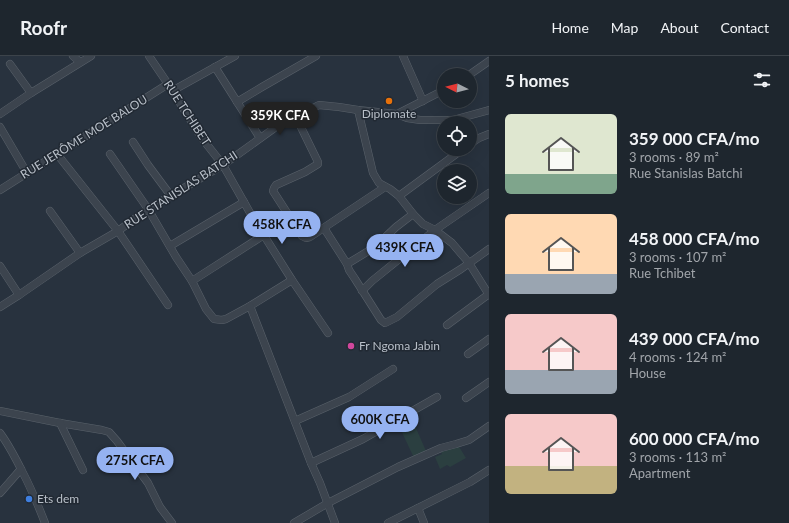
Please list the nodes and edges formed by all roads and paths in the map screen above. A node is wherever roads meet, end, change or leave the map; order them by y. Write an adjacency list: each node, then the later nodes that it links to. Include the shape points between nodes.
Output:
1 (74, 56): 7 (street)
2 (90, 56): 7 (street)
3 (149, 56): 12 (street, RUE TCHIBET)
4 (234, 56): 10 (street)
5 (316, 56): 17 (street)
6 (403, 56): 16 (street)
7 (80, 62): 14 (street)
8 (10, 64): 14 (street)
9 (488, 65): 11 (street)
10 (215, 67): 13 (street); 17 (street)
11 (477, 71)
12 (168, 84): 13 (street, RUE TCHIBET); 28 (street, RUE JERÔME MOE BALOU)
13 (172, 91): 31 (street, RUE TCHIBET, via 201,137)
14 (31, 93): 20 (street)
15 (437, 94): 16 (street)
16 (423, 101): 21 (street)
17 (237, 102): 25 (street)
18 (358, 110): 21 (street, RUE STANISLAS BATCHI); 22 (street, RUE STANISLAS BATCHI, via 320,105); 33 (street, via 373,173)
19 (489, 110): 21 (street, RUE STANISLAS BATCHI, via 449,120 413,119)
20 (0, 114)
21 (397, 114)
22 (296, 117): 25 (street, RUE STANISLAS BATCHI); 42 (street, via 318,164 276,185 273,191 302,236 310,237)
23 (0, 127): 32 (street)
24 (489, 134): 26 (street)
25 (260, 138): 31 (street, RUE STANISLAS BATCHI)
26 (477, 139)
27 (133, 142): 36 (street)
28 (57, 154): 32 (street, RUE JERÔME MOE BALOU); 44 (street)
29 (110, 154): 39 (street)
30 (453, 156): 37 (street)
31 (223, 165): 36 (street, RUE STANISLAS BATCHI); 38 (street, RUE TCHIBET)
32 (27, 173): 34 (street, RUE JERÔME MOE BALOU)
33 (385, 187): 37 (street); 42 (street)
34 (0, 190)
35 (489, 193): 43 (street)
36 (171, 196): 39 (street, RUE STANISLAS BATCHI)
37 (399, 196): 41 (street)
38 (244, 202): 45 (street, RUE TCHIBET); 46 (street)
39 (148, 209): 44 (street, RUE STANISLAS BATCHI); 46 (street)
40 (50, 211): 48 (street)
41 (413, 214): 43 (street, via 423,224); 50 (street, via 375,247)
42 (324, 228): 50 (street)
43 (435, 230): 49 (street, via 452,243); 54 (street)
44 (118, 231): 48 (street, RUE STANISLAS BATCHI); 57 (street)
45 (264, 235): 52 (street, RUE TCHIBET); 53 (street)
46 (170, 246): 53 (street)
47 (489, 249): 49 (street)
48 (80, 253): 55 (street, RUE STANISLAS BATCHI)
49 (469, 263): 54 (street, via 386,323 381,320); 56 (street)
50 (347, 264): 54 (street)
51 (0, 266): 55 (street)
52 (292, 280): 58 (street); 61 (street, RUE TCHIBET)
53 (192, 281): 58 (street, via 214,319 226,319)
54 (362, 291)
55 (19, 295): 59 (street, RUE STANISLAS BATCHI)
56 (489, 295): 60 (street)
57 (168, 305)
58 (250, 306): 69 (street)
59 (0, 307)
60 (447, 325)
61 (328, 333)
62 (489, 339): 63 (street)
63 (468, 354)
64 (393, 370): 69 (street, via 349,397)
65 (489, 382): 67 (street)
66 (437, 397): 73 (street, via 362,439)
67 (466, 398)
68 (0, 411): 70 (street)
69 (295, 421): 73 (street)
70 (60, 423): 75 (street); 81 (street, via 110,432 148,483 160,507)
71 (489, 426): 78 (street, via 469,440 440,448 398,467)
72 (0, 433): 74 (street)
73 (311, 463): 78 (street)
74 (21, 469): 77 (street); 80 (street)
75 (82, 470)
76 (489, 470): 79 (street)
77 (0, 493)
78 (328, 504): 82 (street); 83 (street)
79 (418, 508): 84 (street); 85 (street)
80 (45, 523)
81 (172, 523)
82 (295, 523)
83 (335, 523)
84 (388, 523)
85 (424, 523)

